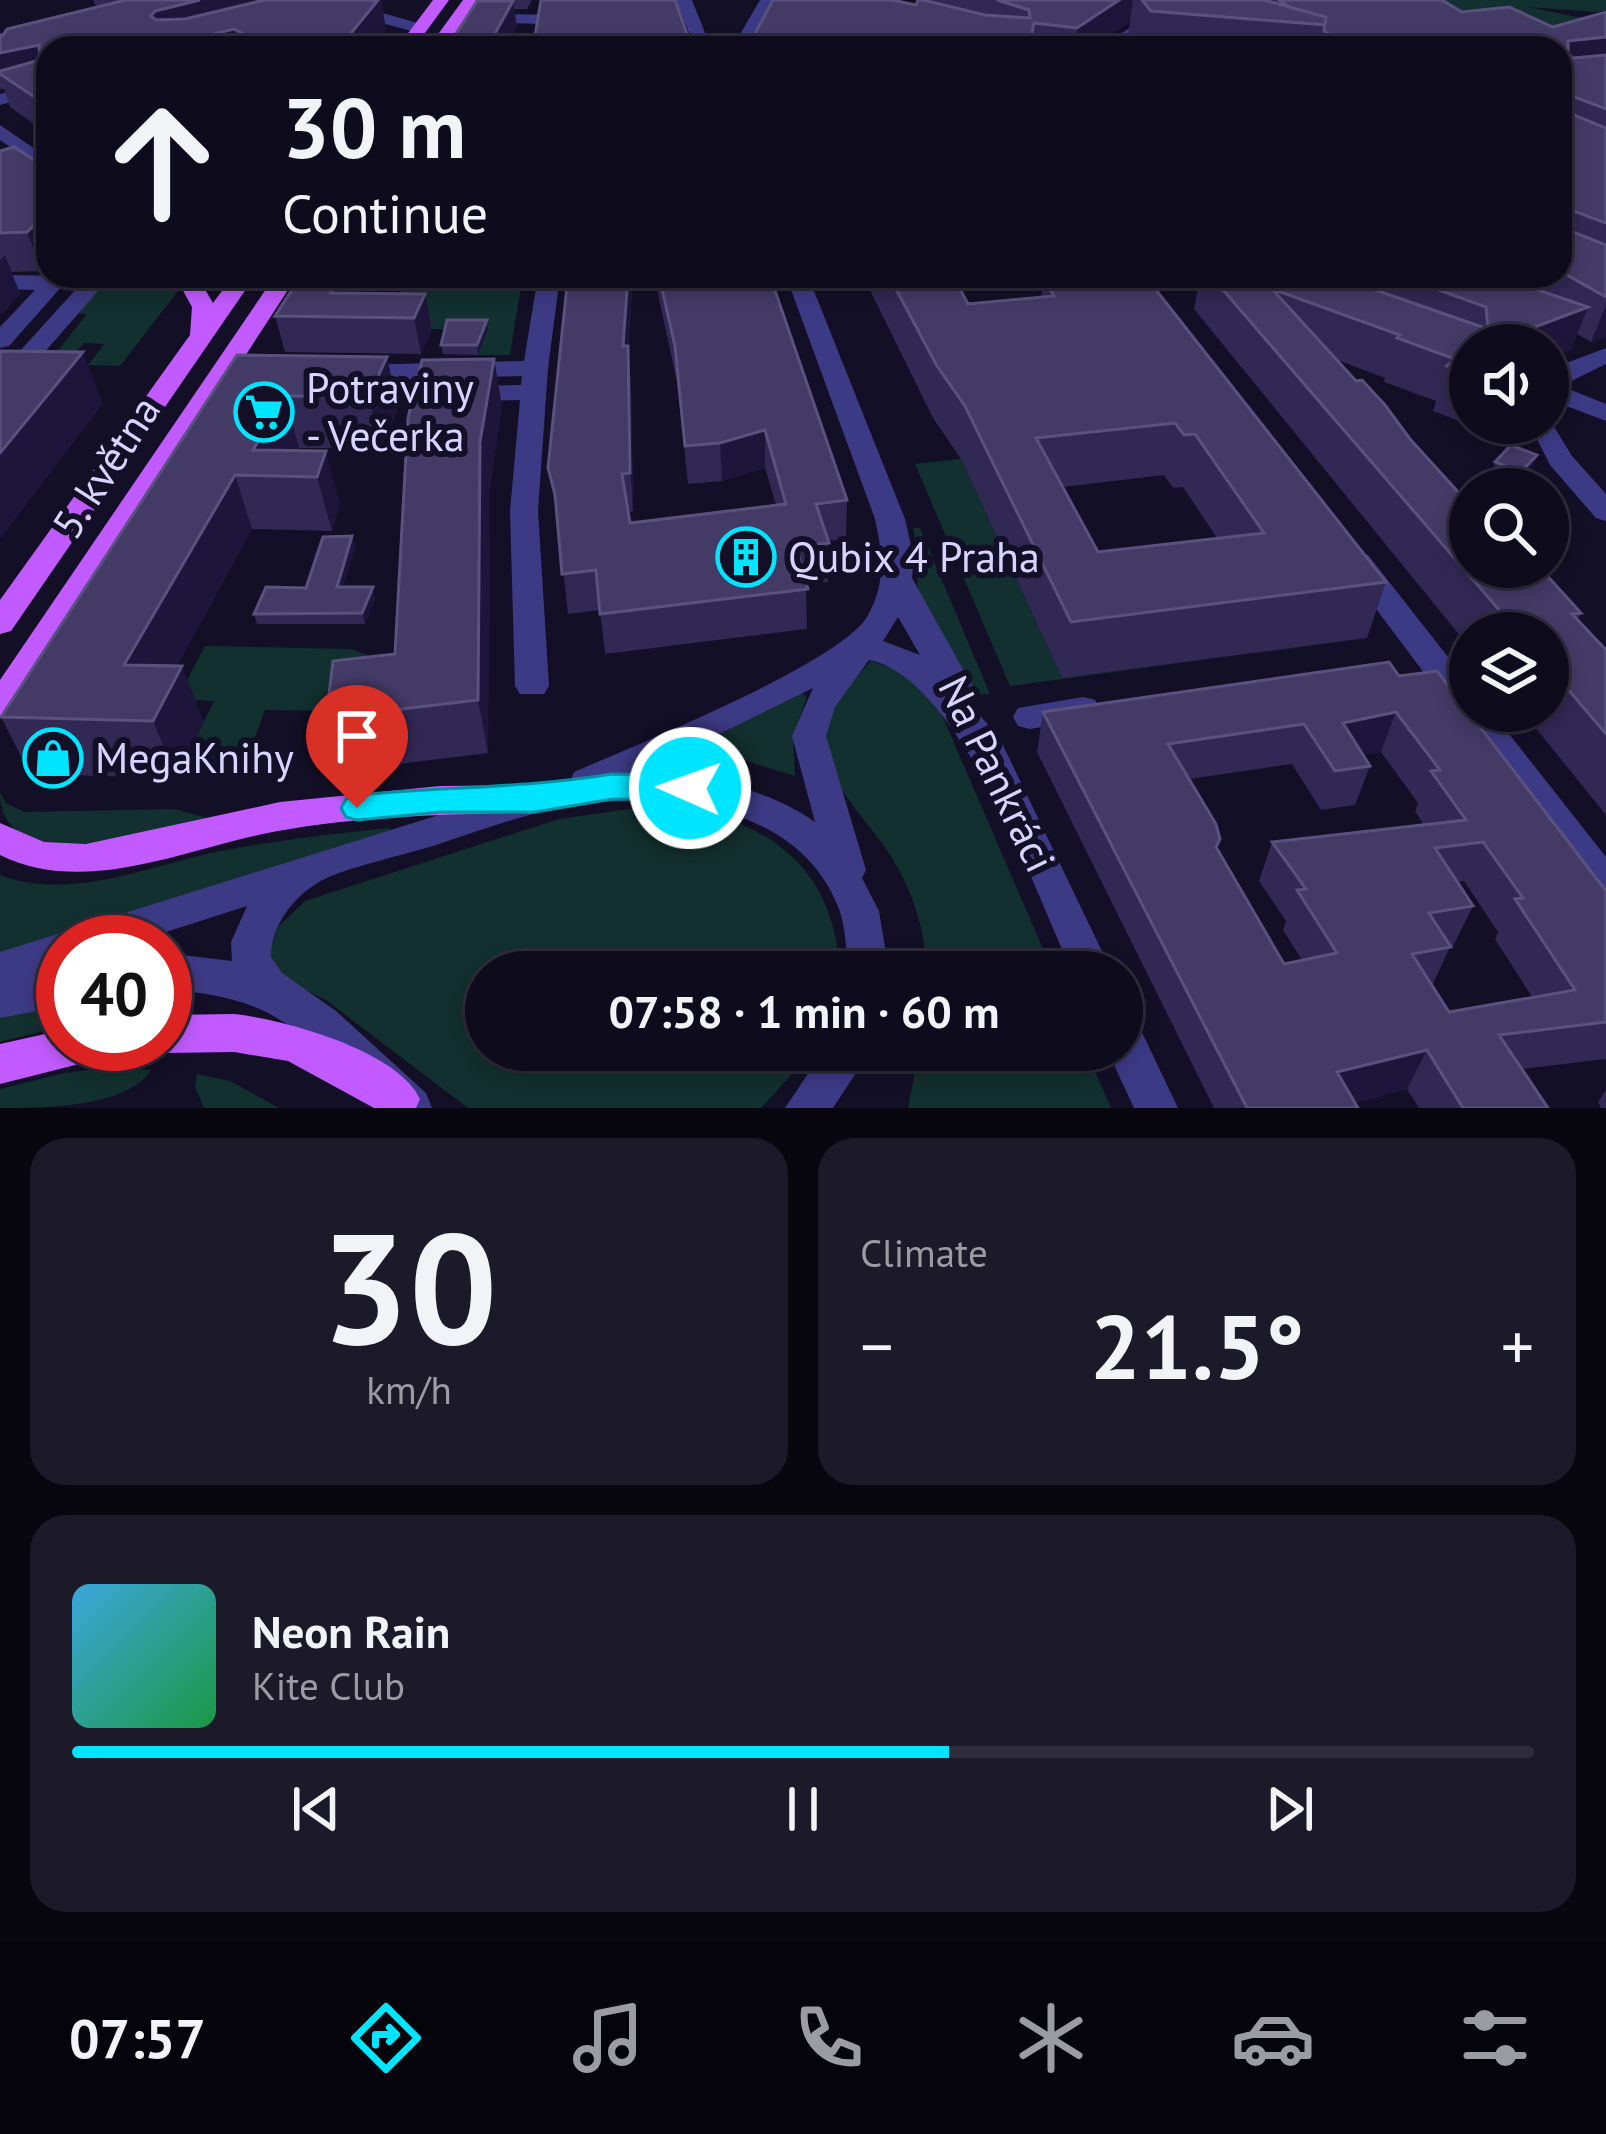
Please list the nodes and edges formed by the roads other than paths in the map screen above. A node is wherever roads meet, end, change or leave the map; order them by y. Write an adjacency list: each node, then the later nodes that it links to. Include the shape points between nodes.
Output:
1 (369, 0): 7 (street)
2 (392, 0): 7 (street)
3 (441, 0): 10 (main road)
4 (471, 0): 12 (main road)
5 (768, 0): 13 (street)
6 (1135, 0): 14 (street, via 1154,19)
7 (324, 17): 10 (street, via 372,16)
8 (482, 19): 9 (street)
9 (591, 20)
10 (419, 28): 11 (main road)
11 (413, 36)
12 (445, 36)
13 (747, 36)
14 (1127, 36)
15 (36, 79): 16 (street)
16 (0, 88)
17 (36, 93): 18 (street)
18 (0, 102)
19 (7, 136): 20 (street)
20 (36, 158)
21 (0, 282): 22 (street)
22 (36, 285)
23 (42, 288): 31 (street)
24 (48, 288): 33 (street)
25 (91, 288): 38 (street)
26 (193, 288): 32 (main road, via 205,307)
27 (236, 288): 32 (main road, 5. května)
28 (278, 288): 52 (main road, 5. května)
29 (547, 288): 36 (street)
30 (802, 288): 44 (street, Na Pankráci, via 890,519)
31 (0, 299)
32 (202, 336): 45 (main road, 5. května)
33 (0, 340)
34 (1606, 355): 35 (street)
35 (1569, 371)
36 (534, 380): 37 (street); 50 (street, via 524,512)
37 (348, 384)
38 (0, 388)
39 (1569, 397): 40 (street)
40 (1606, 413)
41 (1552, 444): 42 (street)
42 (1606, 512)
43 (1343, 544): 47 (street)
44 (897, 579): 46 (street, via 880,622); 55 (street, Na Pankráci)
45 (0, 622)
46 (857, 647): 55 (street, via 923,670); 56 (street, via 768,699); 60 (street, via 819,704 809,736)
47 (1434, 662): 48 (street); 49 (street)
48 (1394, 667)
49 (1449, 681)
50 (532, 686)
51 (1121, 704): 53 (street)
52 (1, 706)
53 (1030, 717)
54 (1488, 732): 59 (street)
55 (990, 753): 63 (street, Na Pankráci)
56 (552, 795): 57 (main road, via 316,812 86,859 39,857); 58 (street); 60 (street, via 667,786 741,799 819,847)
57 (0, 838)
58 (309, 871): 61 (street); 68 (street, via 270,903 252,936 250,960)
59 (1606, 885)
60 (856, 899): 62 (street)
61 (169, 915)
62 (868, 951)
63 (1082, 951)
64 (36, 957): 65 (street)
65 (0, 970)
66 (192, 973): 68 (street)
67 (36, 993): 69 (street)
68 (275, 993): 75 (street, via 316,1019)
69 (0, 1000)
70 (192, 1032): 75 (main road, via 270,1034)
71 (36, 1056): 72 (main road)
72 (0, 1064)
73 (834, 1071): 76 (street)
74 (1139, 1071): 77 (street)
75 (404, 1103)
76 (807, 1108)
77 (1156, 1108)

